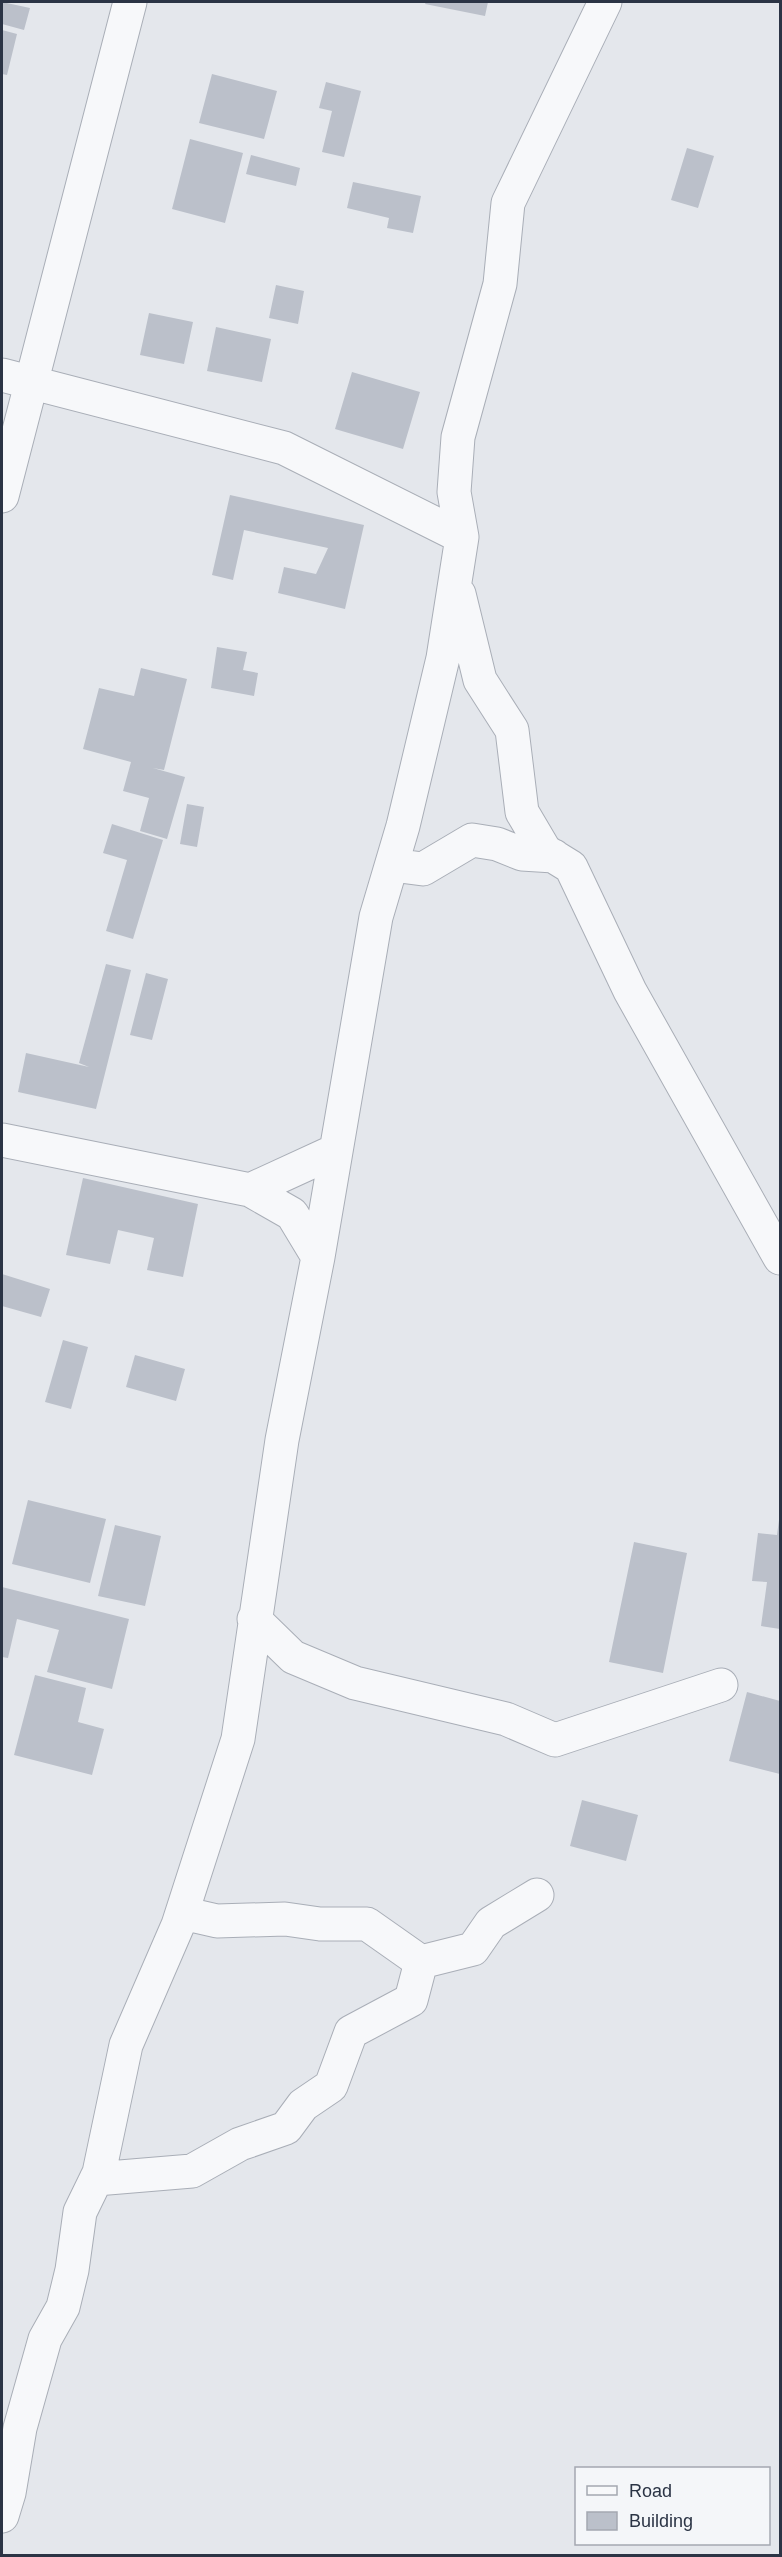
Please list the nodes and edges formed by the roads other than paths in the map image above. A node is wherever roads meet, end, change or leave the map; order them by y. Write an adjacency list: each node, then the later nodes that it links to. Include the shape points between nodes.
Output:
1 (130, 2): 3 (street)
2 (605, 2): 5 (street, via 508,203 500,284 458,437 454,492)
3 (17, 379): 4 (street); 5 (street, via 284,448)
4 (2, 496)
5 (462, 537): 6 (street)
6 (456, 578): 7 (street, via 480,680 512,730 522,812 545,851); 8 (street, via 443,658)
7 (554, 856): 8 (street, via 522,854 472,840 423,869); 13 (street, via 571,867 630,991)
8 (392, 865): 10 (street, via 376,917)
9 (2, 1140): 11 (street)
10 (335, 1151): 11 (street); 12 (street)
11 (250, 1190): 12 (street, via 292,1214)
12 (318, 1257): 14 (street, via 282,1440)
13 (780, 1258)
14 (254, 1619): 15 (street, via 293,1657 355,1683 506,1719 555,1740); 17 (street, via 238,1738)
15 (721, 1685)
16 (537, 1895): 18 (street, via 491,1923 473,1949)
17 (182, 1913): 18 (street, via 217,1921 285,1919 367,1924); 19 (street, via 126,2045)
18 (421, 1962): 19 (street, via 411,2000 351,2032 331,2086 303,2105 286,2128 240,2144 192,2171)
19 (96, 2179): 20 (street, via 80,2212 63,2307 45,2339 20,2428)
20 (2, 2516)

